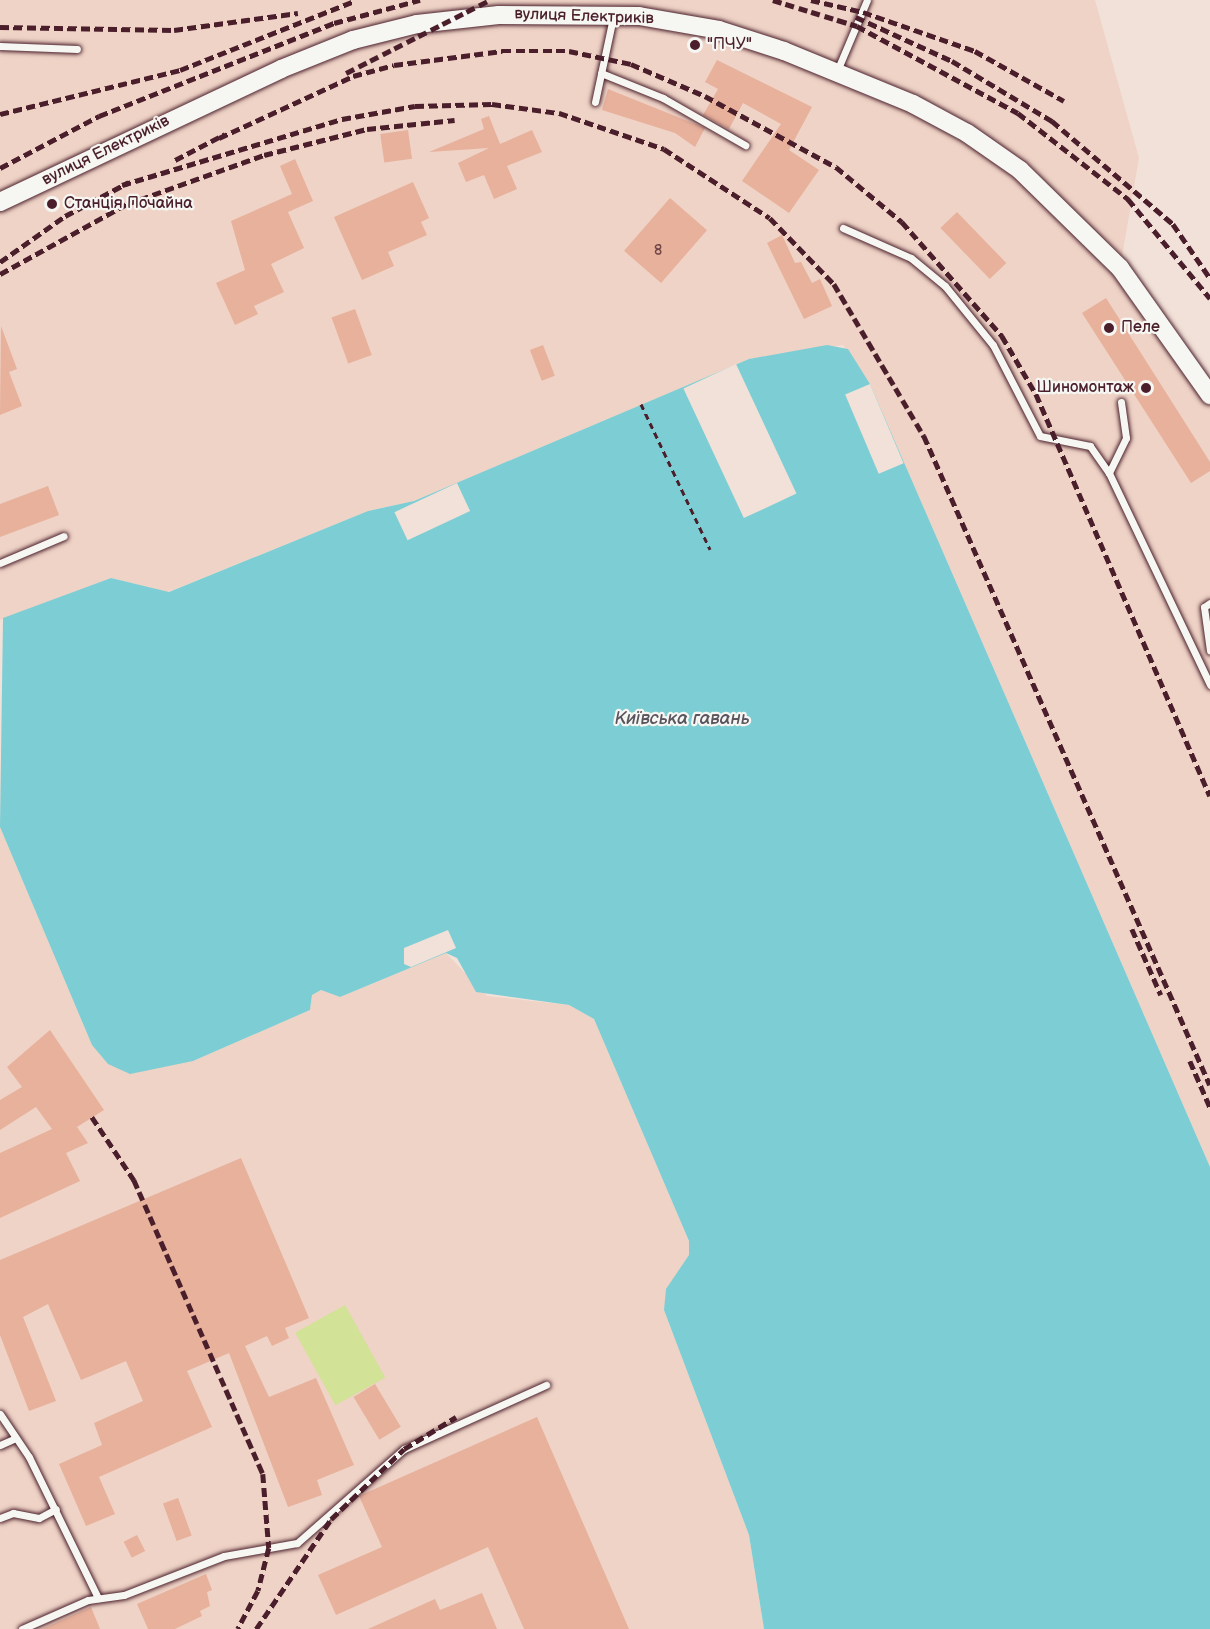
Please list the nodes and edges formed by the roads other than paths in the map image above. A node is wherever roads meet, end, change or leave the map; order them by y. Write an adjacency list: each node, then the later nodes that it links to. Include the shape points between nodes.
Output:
1 (867, 0): 5 (lane)
2 (613, 15): 5 (street, вулиця Електриків, via 719,30); 6 (lane); 9 (street, вулиця Електриків, via 468,18 353,40 281,69)
3 (0, 46): 4 (lane)
4 (76, 49)
5 (837, 71): 11 (street, вулиця Електриків, via 914,104 1020,170 1120,268)
6 (601, 73): 7 (lane); 8 (lane, via 663,98)
7 (595, 102)
8 (745, 145)
9 (0, 202)
10 (843, 228): 13 (lane, via 911,258 945,286 993,345 1040,436 1090,446)
11 (1210, 395)
12 (1121, 402): 13 (lane, via 1126,438)
13 (1109, 472): 18 (lane)
14 (64, 536): 15 (lane)
15 (0, 563)
16 (1210, 603): 17 (lane, via 1204,607 1204,636)
17 (1210, 651)
18 (1210, 685)
19 (546, 1385): 25 (lane, via 404,1449 297,1543 224,1556 124,1594)
20 (0, 1414): 21 (lane)
21 (16, 1438): 22 (lane); 23 (lane)
22 (0, 1445)
23 (56, 1509): 24 (lane, via 39,1518 13,1513); 25 (lane)
24 (0, 1518)
25 (98, 1598): 26 (lane)
26 (22, 1629)

